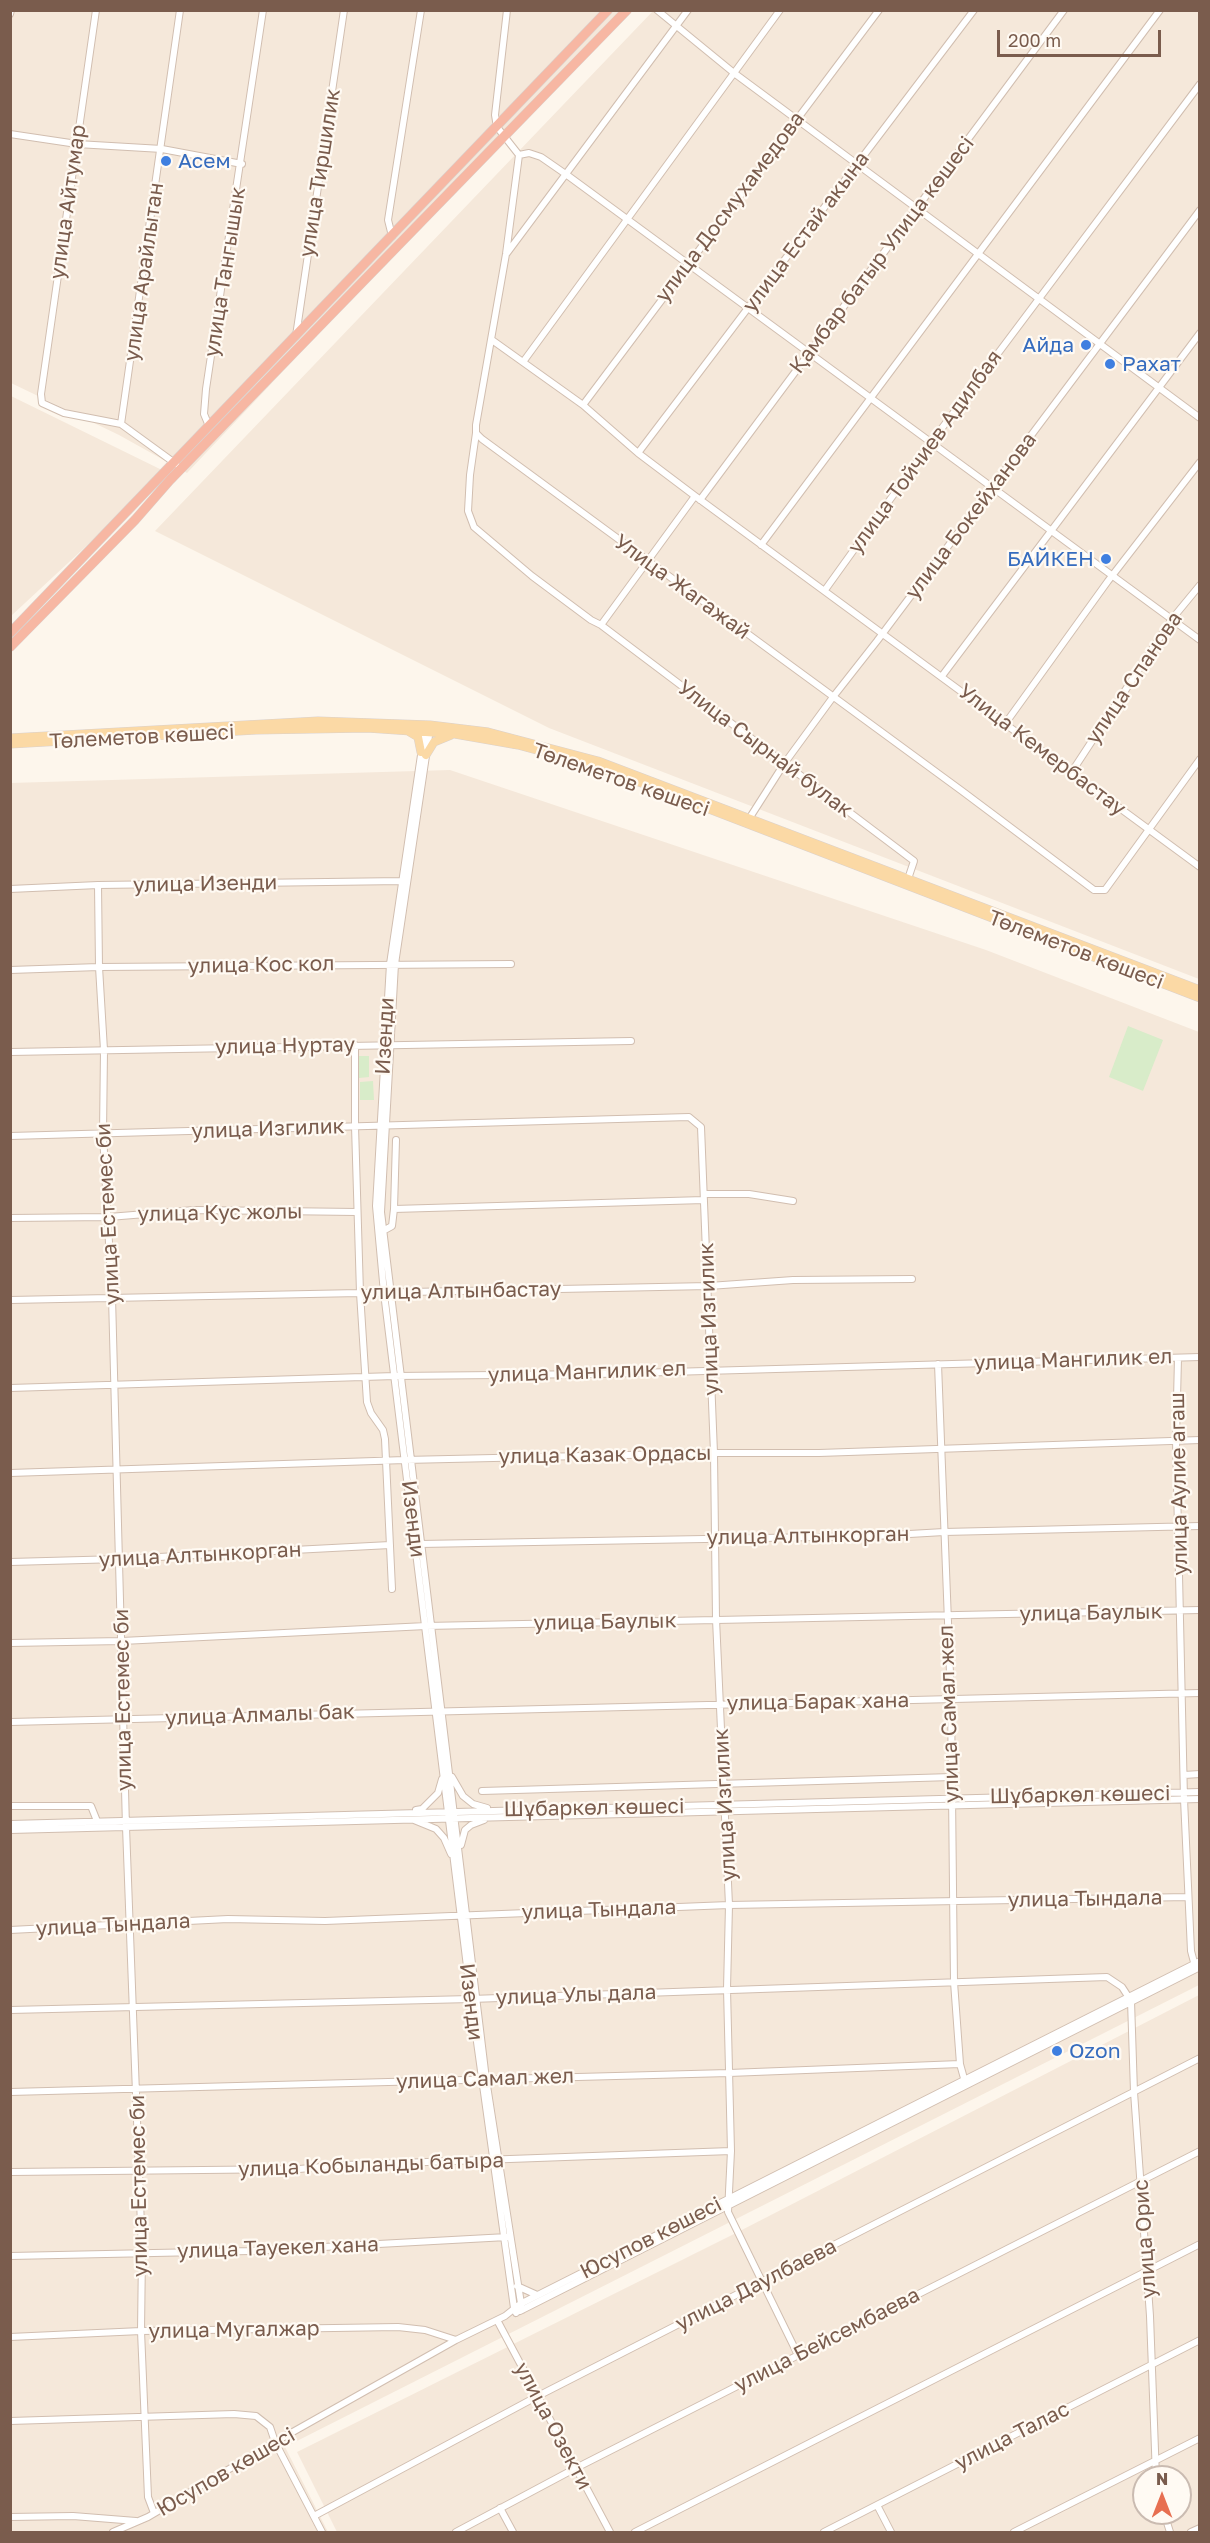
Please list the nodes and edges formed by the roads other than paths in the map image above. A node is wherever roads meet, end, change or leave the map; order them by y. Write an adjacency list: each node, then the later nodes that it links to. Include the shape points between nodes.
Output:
1 (96, 10): 23 (street, улица Айтумар)
2 (180, 10): 24 (street, улица Арайлытан)
3 (263, 10): 26 (street, улица Тангышык)
4 (344, 10): 39 (street, улица Тиршилик)
5 (421, 10): 32 (street, via 388,220)
6 (507, 10): 20 (street, via 495,115)
7 (608, 10): 20 (highway)
8 (627, 10): 22 (highway)
9 (657, 10): 16 (street)
10 (688, 10): 16 (street)
11 (780, 10): 17 (street)
12 (879, 10): 19 (street, улица Досмухамедова)
13 (974, 10): 27 (street, улица Естай акына)
14 (1064, 10): 29 (street, Қамбар батыр Улица көшесі)
15 (1160, 10): 33 (street)
16 (676, 26): 17 (street); 28 (street)
17 (734, 73): 19 (street); 31 (street)
18 (1200, 84): 36 (street, улица Тойчиев Адилбая)
19 (796, 118): 27 (street); 35 (street, улица Досмухамедова)
20 (497, 127): 22 (street); 32 (highway)
21 (10, 134): 23 (street)
22 (506, 137): 25 (street); 55 (highway)
23 (77, 144): 24 (street); 48 (street, улица Айтумар, via 42,403 64,413)
24 (162, 149): 26 (street); 48 (street, улица Арайлытан)
25 (519, 155): 28 (street, via 541,157); 34 (street, Улица Сырнай булак)
26 (242, 164): 49 (street, улица Тангышык, via 206,389 204,414)
27 (857, 164): 29 (street); 37 (street, улица Естай акына)
28 (567, 175): 31 (street); 34 (street)
29 (918, 207): 33 (street); 42 (street, Қамбар батыр Улица көшесі)
30 (1200, 210): 41 (street, улица Бокейханова)
31 (627, 219): 35 (street); 43 (street)
32 (392, 236): 39 (highway)
33 (978, 253): 36 (street); 45 (street)
34 (507, 254): 40 (street, Улица Сырнай булак)
35 (687, 265): 37 (street); 46 (street, улица Досмухамедова)
36 (1039, 299): 41 (street); 51 (street, улица Тойчиев Адилбая)
37 (747, 309): 42 (street); 52 (street, улица Естай акына)
38 (1200, 333): 44 (street)
39 (296, 336): 49 (highway)
40 (492, 340): 43 (street, Улица Кемербастау); 50 (street, Улица Сырнай булак, via 481,387)
41 (1100, 344): 44 (street); 56 (street, улица Бокейханова)
42 (808, 354): 45 (street); 57 (street, Қамбар батыр Улица көшесі)
43 (523, 362): 46 (street, Улица Кемербастау)
44 (1159, 386): 47 (street); 58 (street)
45 (870, 399): 51 (street); 59 (street)
46 (583, 405): 52 (street, Улица Кемербастау)
47 (1200, 418)
48 (121, 424): 53 (street)
49 (209, 426): 53 (highway)
50 (477, 433): 60 (street, Улица Жагажай); 65 (street, Улица Сырнай булак, via 468,511 474,527 532,576)
51 (930, 444): 56 (street); 63 (street, улица Тойчиев Адилбая)
52 (638, 453): 57 (street, Улица Кемербастау)
53 (173, 462): 55 (street); 66 (highway)
54 (1200, 462): 61 (street)
55 (182, 468): 69 (highway)
56 (991, 489): 58 (street); 67 (street, улица Бокейханова)
57 (698, 498): 59 (street, Улица Кемербастау); 60 (street, Қамбар батыр Улица көшесі)
58 (1050, 531): 61 (street); 70 (street)
59 (761, 545): 63 (street, Улица Кемербастау)
60 (648, 562): 65 (street, Қамбар батыр Улица көшесі); 71 (street, Улица Жагажай)
61 (1113, 575): 64 (street); 72 (street)
62 (1200, 585): 64 (street, улица Спанова)
63 (825, 590): 67 (street, Улица Кемербастау)
64 (1172, 619): 68 (street); 81 (street, улица Спанова)
65 (601, 625): 80 (street, Улица Сырнай булак)
66 (10, 633)
67 (883, 633): 70 (street, Улица Кемербастау); 71 (street, улица Бокейханова)
68 (1200, 640)
69 (10, 648)
70 (942, 676): 72 (street, Улица Кемербастау)
71 (833, 697): 80 (street, улица Бокейханова); 83 (street, Улица Жагажай, via 1094,890 1105,890)
72 (1005, 724): 81 (street, Улица Кемербастау)
73 (427, 728): 74 (main road, Төлеметов көшесі); 75 (main road, Төлеметов көшесі); 76 (main road, Төлеметов көшесі, via 318,721); 78 (street, Изенди); 82 (main road, Төлеметов көшесі, via 488,732 573,753)
74 (398, 729): 77 (main road, Төлеметов көшесі, via 277,730); 78 (main road, via 414,733)
75 (455, 734): 78 (main road, via 434,742); 82 (main road, Төлеметов көшесі, via 597,767)
76 (10, 738)
77 (10, 744)
78 (423, 754): 86 (street, Изенди)
79 (1200, 759): 83 (street)
80 (784, 764): 82 (street, улица Бокейханова); 85 (street, Улица Сырнай булак, via 914,861)
81 (1071, 773): 83 (street, Улица Кемербастау)
82 (748, 820): 85 (main road, Төлеметов көшесі); 94 (main road, Төлеметов көшесі)
83 (1150, 830): 84 (street, Улица Кемербастау)
84 (1200, 867)
85 (908, 879): 93 (main road, Төлеметов көшесі)
86 (403, 881): 87 (street, улица Изенди); 89 (street, Изенди)
87 (98, 885): 88 (street, улица Изенди); 91 (street, улица Естемес би)
88 (10, 889)
89 (392, 964): 90 (street, улица Кос кол); 91 (street, улица Кос кол); 96 (street, Изенди)
90 (511, 964)
91 (99, 967): 92 (street, улица Кос кол); 98 (street, улица Естемес би)
92 (10, 970)
93 (1200, 990)
94 (1200, 998)
95 (631, 1041): 96 (street, улица Нуртау)
96 (387, 1044): 97 (street, улица Нуртау); 100 (street, Изенди)
97 (355, 1045): 98 (street, улица Нуртау); 101 (street)
98 (104, 1050): 99 (street, улица Нуртау); 102 (street, улица Естемес би)
99 (10, 1052)
100 (383, 1125): 101 (street, улица Изгилик); 105 (street, улица Изгилик, via 689,1117 701,1127); 111 (street, Изенди, via 376,1206)
101 (355, 1126): 102 (street, улица Изгилик); 108 (street)
102 (104, 1134): 103 (street, улица Изгилик); 109 (street, улица Естемес би)
103 (10, 1136)
104 (396, 1140): 107 (street)
105 (704, 1197): 106 (street, via 749,1194); 107 (street); 113 (street, улица Изгилик)
106 (793, 1201)
107 (394, 1209): 111 (street, via 392,1226)
108 (357, 1212): 109 (street, улица Кус жолы, via 194,1210); 115 (street)
109 (109, 1217): 110 (street, улица Кус жолы); 116 (street, улица Естемес би)
110 (10, 1218)
111 (380, 1232): 114 (street, Изенди)
112 (912, 1279): 113 (street, улица Алтынбастау, via 793,1280)
113 (709, 1286): 114 (street, улица Алтынбастау); 121 (street, улица Изгилик)
114 (387, 1292): 115 (street, улица Алтынбастау); 122 (street, Изенди)
115 (360, 1293): 116 (street, улица Алтынбастау); 123 (street)
116 (112, 1297): 117 (street, улица Алтынбастау); 124 (street, улица Естемес би)
117 (10, 1300)
118 (1200, 1357): 119 (street, улица Мангилик ел)
119 (1178, 1358): 120 (street, улица Мангилик ел); 126 (street, улица Аулие агаш)
120 (938, 1364): 121 (street, улица Мангилик ел); 128 (street, улица Самал жел)
121 (710, 1369): 122 (street, улица Мангилик ел); 129 (street, улица Изгилик)
122 (398, 1376): 123 (street, улица Мангилик ел); 130 (street, Изенди)
123 (367, 1377): 124 (street, улица Мангилик ел); 131 (street, via 367,1402 383,1430)
124 (115, 1386): 125 (street, улица Мангилик ел); 132 (street, улица Естемес би)
125 (10, 1388)
126 (1176, 1440): 127 (street, улица Казак Ордасы); 128 (street, улица Казак Ордасы); 135 (street, улица Аулие агаш)
127 (1200, 1440)
128 (943, 1449): 129 (street, улица Казак Ордасы); 136 (street, улица Самал жел)
129 (714, 1453): 130 (street, улица Казак Ордасы); 137 (street, улица Изгилик)
130 (408, 1460): 131 (street, улица Казак Ордасы); 138 (street, Изенди)
131 (386, 1461): 132 (street, улица Казак Ордасы); 139 (street)
132 (117, 1470): 133 (street, улица Казак Ордасы); 140 (street, улица Естемес би)
133 (10, 1473)
134 (1200, 1526): 135 (street, улица Алтынкорган)
135 (1180, 1527): 136 (street, улица Алтынкорган); 144 (street, улица Аулие агаш)
136 (944, 1532): 137 (street, улица Алтынкорган); 145 (street, улица Самал жел)
137 (716, 1538): 138 (street, улица Алтынкорган); 146 (street, улица Изгилик)
138 (419, 1544): 147 (street, Изенди)
139 (390, 1545): 140 (street, улица Алтынкорган); 142 (street)
140 (120, 1559): 141 (street, улица Алтынкорган); 148 (street, улица Естемес би)
141 (10, 1562)
142 (392, 1589)
143 (1200, 1610): 144 (street, улица Баулык)
144 (1182, 1611): 145 (street, улица Баулык); 150 (street, улица Аулие агаш)
145 (946, 1616): 146 (street, улица Баулык); 152 (street, улица Самал жел)
146 (716, 1619): 147 (street, улица Баулык); 153 (street, улица Изгилик)
147 (429, 1625): 148 (street, улица Баулык); 154 (street, Изенди)
148 (122, 1641): 149 (street, улица Баулык); 155 (street, улица Естемес би)
149 (10, 1643)
150 (1182, 1693): 151 (street, улица Барак хана); 152 (street, улица Барак хана); 159 (street, улица Аулие агаш)
151 (1200, 1693)
152 (951, 1699): 153 (street, улица Барак хана); 160 (street, улица Самал жел)
153 (720, 1704): 154 (street, улица Барак хана); 161 (street, улица Изгилик)
154 (440, 1710): 155 (street, улица Алмалы бак); 157 (street, Изенди)
155 (124, 1719): 156 (street, улица Алмалы бак); 174 (street, улица Естемес би)
156 (10, 1722)
157 (446, 1771): 169 (street, via 473,1804); 170 (street, Изенди); 171 (street, via 438,1794)
158 (1200, 1774): 159 (street)
159 (1184, 1775): 164 (street, улица Аулие агаш)
160 (952, 1777): 161 (street); 166 (street, улица Самал жел)
161 (723, 1785): 162 (street); 168 (street, улица Изгилик)
162 (482, 1791)
163 (1200, 1792): 164 (street, Шұбаркөл көшесі)
164 (1184, 1796): 165 (street, Шұбаркөл көшесі); 166 (street, Шұбаркөл көшесі); 178 (street, улица Аулие агаш)
165 (1200, 1799)
166 (952, 1802): 168 (street, Шұбаркөл көшесі); 179 (street, улица Самал жел)
167 (10, 1806): 173 (street, via 91,1806)
168 (724, 1808): 169 (street, Шұбаркөл көшесі); 172 (street, Шұбаркөл көшесі); 180 (street, улица Изгилик)
169 (496, 1810): 170 (street, Шұбаркөл көшесі)
170 (451, 1815): 171 (street, Шұбаркөл көшесі); 172 (street, Шұбаркөл көшесі); 177 (street, Изенди)
171 (407, 1816): 174 (street, Шұбаркөл көшесі); 177 (street, via 436,1830)
172 (496, 1818): 177 (street, via 465,1830)
173 (97, 1821): 174 (street, Шұбаркөл көшесі); 175 (street, Шұбаркөл көшесі)
174 (126, 1823): 176 (street, Шұбаркөл көшесі); 182 (street, улица Естемес би)
175 (10, 1824)
176 (10, 1830)
177 (457, 1863): 181 (street, Изенди)
178 (1188, 1896): 179 (street, улица Тындала); 184 (street, улица Аулие агаш)
179 (952, 1902): 180 (street, улица Тындала); 185 (street, улица Самал жел)
180 (729, 1905): 181 (street, улица Тындала); 186 (street, улица Изгилик)
181 (463, 1916): 182 (street, улица Тындала, via 325,1922 228,1919); 187 (street, Изенди)
182 (131, 1925): 183 (street, улица Тындала); 189 (street, улица Естемес би)
183 (10, 1929)
184 (1197, 1965): 188 (street, Юсупов көшесі)
185 (954, 1982): 186 (street, улица Улы дала); 188 (street, улица Улы дала, via 1107,1977); 192 (street, улица Самал жел)
186 (727, 1989): 187 (street, улица Улы дала); 193 (street, улица Изгилик)
187 (473, 1999): 189 (street, улица Улы дала); 194 (street, Изенди)
188 (1129, 1999): 195 (street, Юсупов көшесі); 198 (street, улица Орис)
189 (134, 2008): 190 (street, улица Улы дала); 196 (street, улица Естемес би)
190 (10, 2010)
191 (1200, 2058): 198 (street, улица Даулбаева)
192 (960, 2064): 193 (street, улица Самал жел); 195 (street, улица Самал жел)
193 (729, 2073): 194 (street, улица Самал жел); 199 (street, улица Изгилик)
194 (484, 2079): 196 (street, улица Самал жел); 201 (street, Изенди)
195 (965, 2082): 205 (street, Юсупов көшесі); 206 (street, Юсупов көшесі)
196 (136, 2088): 197 (street, улица Самал жел); 203 (street, улица Естемес би)
197 (10, 2092)
198 (1134, 2092): 204 (street, улица Орис); 212 (street, улица Даулбаева)
199 (731, 2151): 201 (street, улица Кобыланды батыра); 205 (street, улица Изгилик)
200 (1200, 2151): 204 (street, улица Бейсембаева)
201 (495, 2160): 203 (street, улица Кобыланды батыра); 207 (street, Изенди)
202 (10, 2172): 203 (street, улица Кобыланды батыра)
203 (139, 2172): 209 (street, улица Естемес би)
204 (1141, 2181): 211 (street, улица Орис); 221 (street, улица Бейсембаева)
205 (730, 2197): 206 (street, улица Изгилик); 214 (street, Юсупов көшесі)
206 (729, 2206): 212 (street, via 729,2219); 215 (street, Юсупов көшесі)
207 (507, 2237): 209 (street, улица Тауекел хана); 213 (street, Изенди); 215 (street, Изенди)
208 (1200, 2244): 211 (street)
209 (142, 2253): 210 (street, улица Тауекел хана); 217 (street, улица Естемес би)
210 (10, 2256)
211 (1147, 2272): 222 (street, улица Орис); 243 (street)
212 (762, 2282): 221 (street); 223 (street, улица Даулбаева)
213 (517, 2286): 214 (street); 215 (street, Изенди)
214 (538, 2295): 215 (street, Юсупов көшесі)
215 (518, 2308): 216 (street, Юсупов көшесі)
216 (497, 2320): 219 (street, Юсупов көшесі); 223 (street, улица Озекти)
217 (141, 2331): 218 (street, улица Мугалжар); 219 (street, улица Мугалжар, via 398,2327); 224 (street, улица Естемес би)
218 (10, 2337)
219 (456, 2340): 227 (street, Юсупов көшесі)
220 (1200, 2340): 222 (street, улица Талас)
221 (798, 2355): 230 (street, улица Бейсембаева)
222 (1152, 2365): 228 (street, улица Орис); 231 (street, улица Талас)
223 (536, 2397): 230 (street, улица Озекти); 234 (street, улица Даулбаева)
224 (144, 2419): 225 (street); 227 (street, via 256,2416 270,2427); 233 (street, улица Естемес би, via 148,2497)
225 (10, 2421)
226 (1200, 2438): 228 (street)
227 (275, 2442): 233 (street, Юсупов көшесі); 234 (street)
228 (1155, 2460): 229 (street, улица Орис); 246 (street)
229 (1155, 2465)
230 (576, 2468): 232 (street, улица Бейсембаева); 242 (street, улица Озекти)
231 (877, 2505): 244 (street, улица Талас); 245 (street)
232 (500, 2508): 240 (street, улица Бейсембаева); 241 (street)
233 (154, 2513): 236 (street, Юсупов көшесі)
234 (314, 2516): 239 (street)
235 (10, 2517): 236 (street)
236 (138, 2521): 238 (street, Юсупов көшесі)
237 (1200, 2528): 247 (street)
238 (113, 2532)
239 (320, 2532)
240 (456, 2532)
241 (513, 2532)
242 (610, 2532)
243 (636, 2532)
244 (824, 2532)
245 (891, 2532)
246 (1014, 2532)
247 (1191, 2532)

